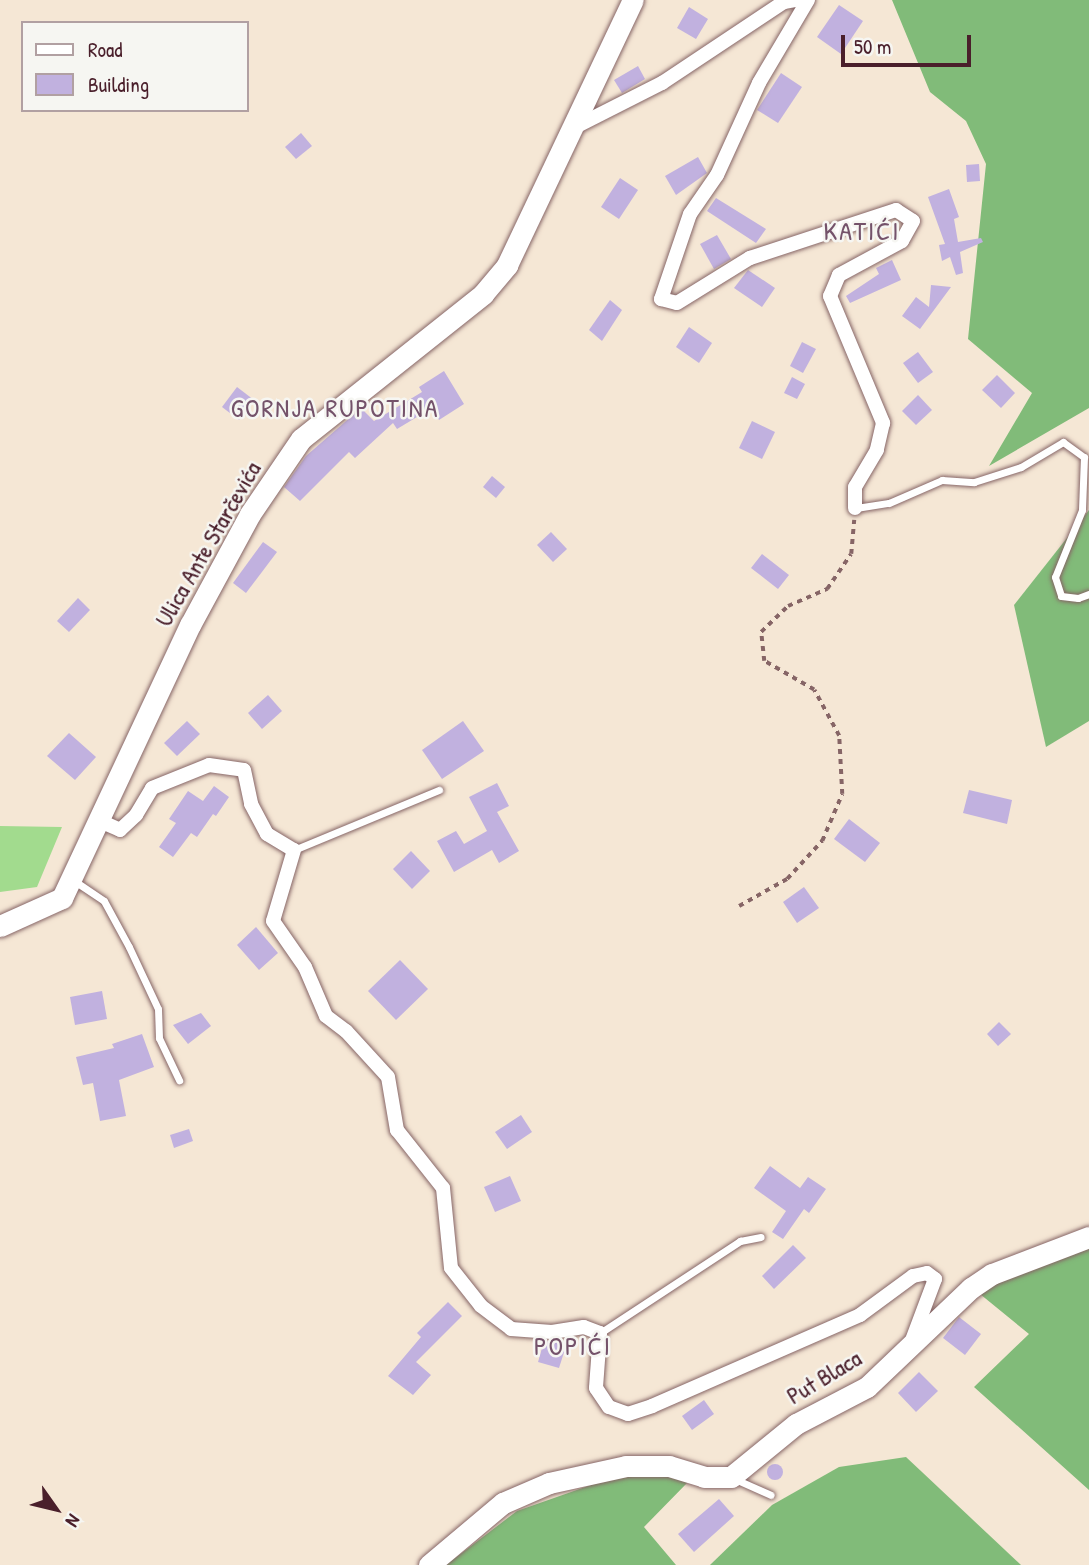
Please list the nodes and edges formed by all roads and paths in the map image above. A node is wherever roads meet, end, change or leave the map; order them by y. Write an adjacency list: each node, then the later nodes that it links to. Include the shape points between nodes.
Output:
1 (633, 0): 4 (street, Ulica Ante Starčevića)
2 (796, 0): 4 (street, via 784,2 662,83)
3 (808, 0): 5 (street, via 760,83 717,175 691,215 661,299 677,303 750,258 896,210 913,221 902,241 839,275 830,296 883,423 877,450 855,487)
4 (570, 130): 8 (street, Ulica Ante Starčevića, via 507,265 483,294 301,439 250,514 190,625)
5 (855, 508): 6 (lane, via 889,503 942,480 974,482 1010,470 1063,442 1084,457 1082,510 1055,577 1061,596); 11 (path, via 851,554 827,589 788,606 761,632 764,661 814,690 839,736 842,794 822,841 787,879)
6 (1089, 594)
7 (439, 790): 9 (lane)
8 (100, 821): 9 (street, via 121,830 152,788 209,765 244,770 251,804 267,834); 10 (street, Ulica Ante Starčevića)
9 (294, 850): 16 (street, via 273,921 305,967 326,1016 388,1077 397,1130 443,1188 451,1268 481,1306 511,1329 552,1332 584,1327)
10 (73, 880): 12 (street, Ulica Ante Starčevića, via 62,898); 13 (lane, via 104,901 129,947 158,1009 159,1038)
11 (739, 906)
12 (0, 926)
13 (179, 1080)
14 (761, 1237): 16 (lane, via 740,1241)
15 (1089, 1237): 17 (street, Put Blaca, via 992,1275 971,1288)
16 (600, 1333): 17 (street, via 596,1388 609,1407 628,1414 860,1315 913,1276 927,1273 935,1279)
17 (908, 1351): 18 (street, Put Blaca, via 867,1387 796,1424)
18 (731, 1478): 19 (lane); 20 (street, via 669,1466 626,1466 549,1483 503,1503)
19 (771, 1495)
20 (429, 1565)

